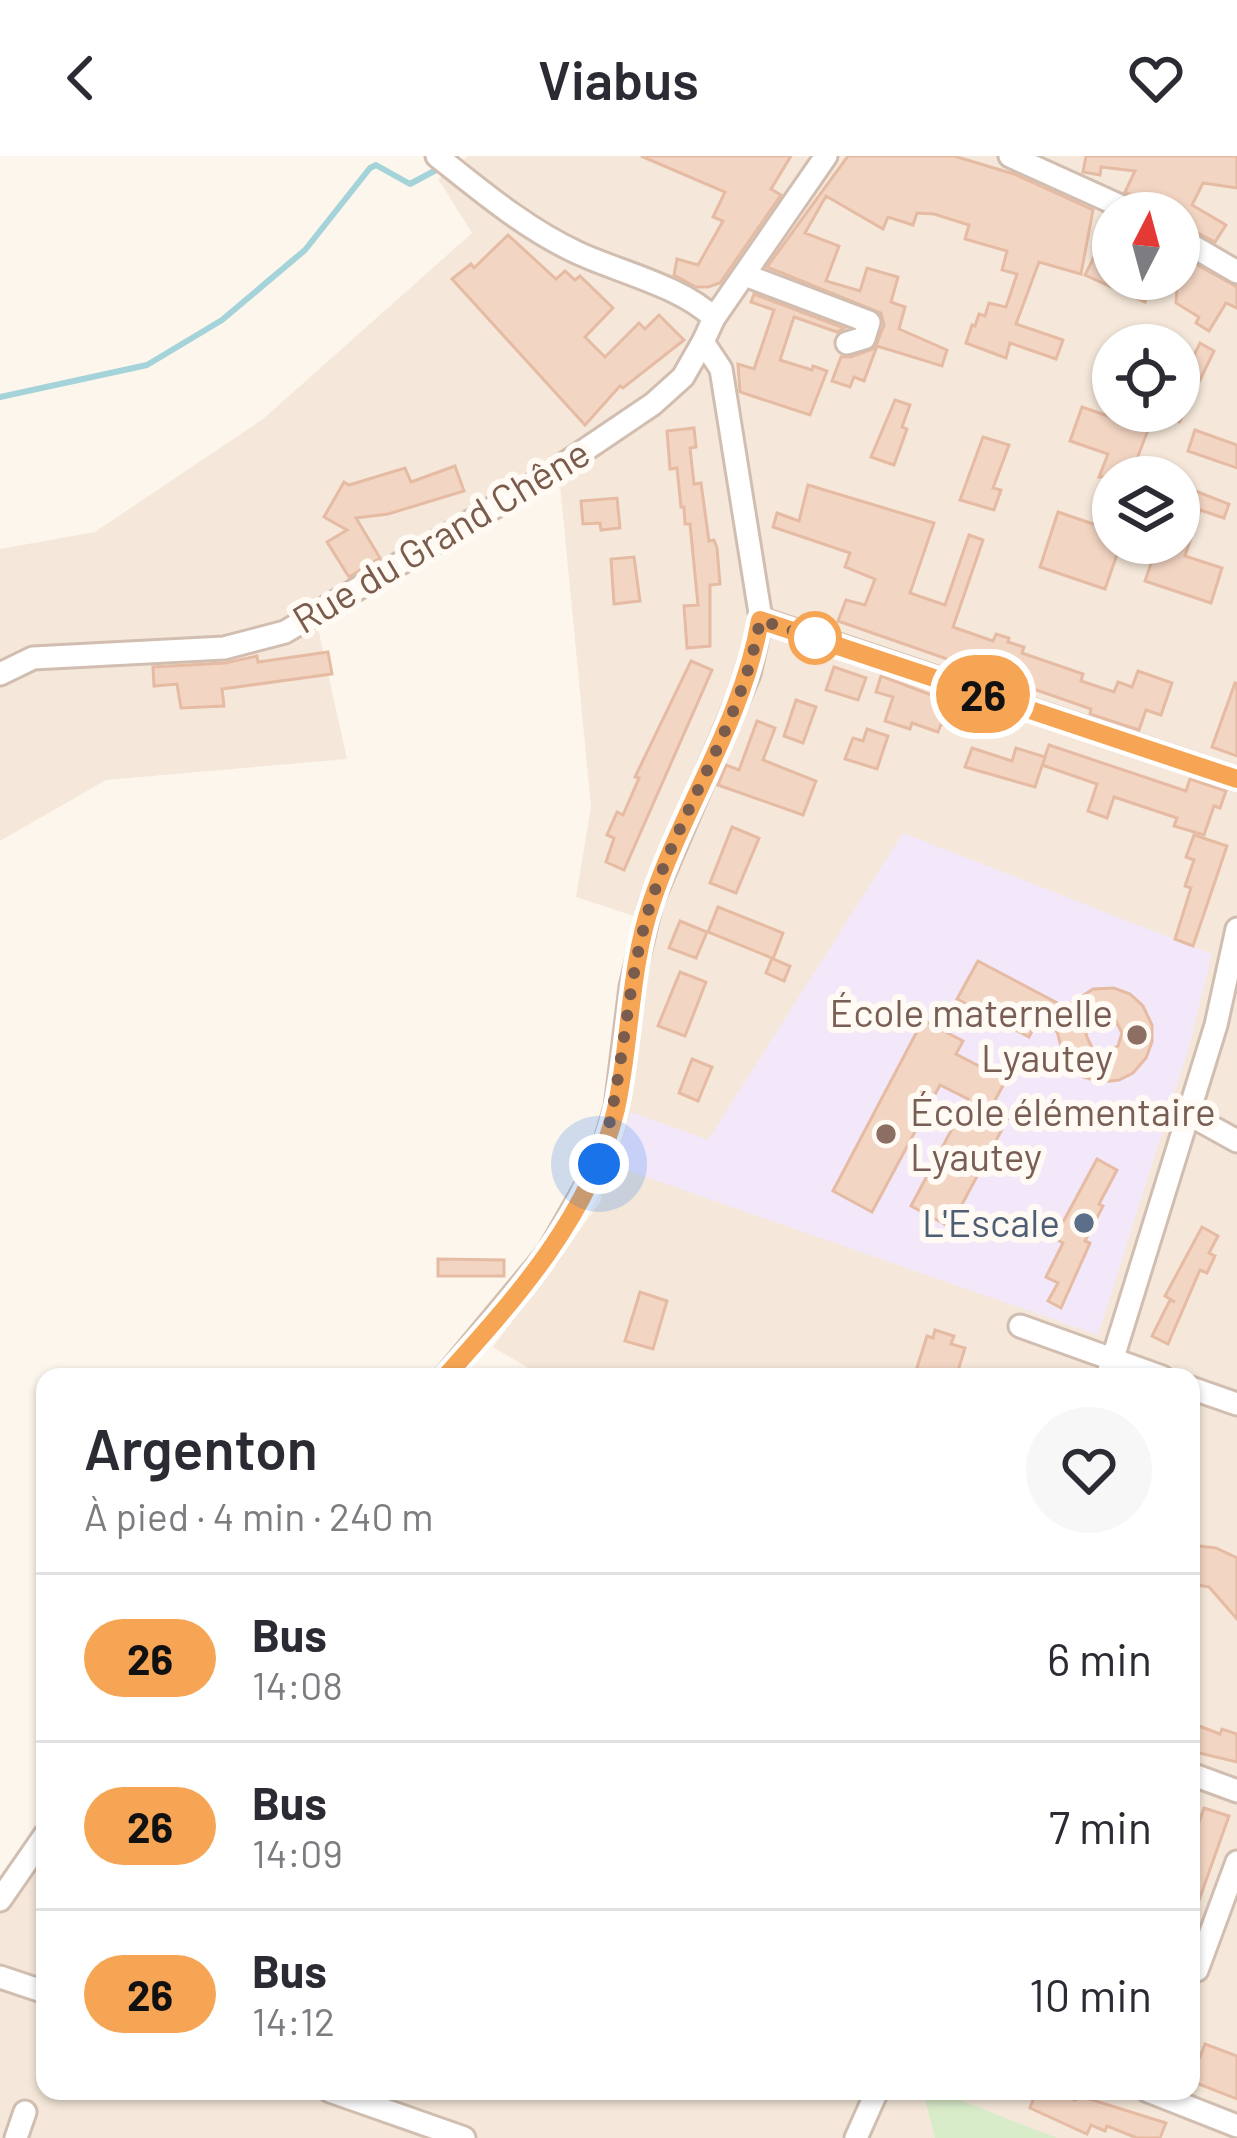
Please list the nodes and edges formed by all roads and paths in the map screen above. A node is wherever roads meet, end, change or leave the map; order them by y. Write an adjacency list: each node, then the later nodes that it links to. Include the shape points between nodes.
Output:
1 (437, 156): 8 (street, via 542,233)
2 (826, 156): 7 (street, Rue du Grand Chêne)
3 (1010, 156): 4 (street)
4 (1092, 193)
5 (1200, 250): 6 (street)
6 (1237, 272)
7 (745, 275): 8 (street, Rue du Grand Chêne); 10 (street, via 869,322 864,338)
8 (714, 319): 9 (street, Rue du Grand Chêne)
9 (703, 342): 11 (street, via 721,369); 12 (street, Rue du Grand Chêne, via 675,386 635,416 284,632 224,648 33,658)
10 (847, 343)
11 (760, 620): 13 (street); 18 (street, via 749,674 651,903 599,1164 548,1252)
12 (0, 674)
13 (1237, 778)
14 (1237, 929): 15 (street)
15 (1190, 1115): 16 (street); 19 (street)
16 (1237, 1141)
17 (1019, 1326): 19 (street)
18 (452, 1368)
19 (1110, 1368)
20 (1200, 1391): 21 (street)
21 (1237, 1404)
22 (1200, 1777): 23 (street)
23 (1237, 1791)
24 (36, 1847): 26 (street)
25 (1237, 1862): 27 (street)
26 (0, 1900)
27 (1200, 1938)
28 (0, 1977): 29 (street)
29 (36, 1989)
30 (356, 2100): 36 (street)
31 (873, 2100): 37 (street)
32 (1171, 2100): 34 (street)
33 (26, 2112): 35 (street)
34 (1237, 2126)
35 (16, 2138)
36 (464, 2138)
37 (856, 2138)

